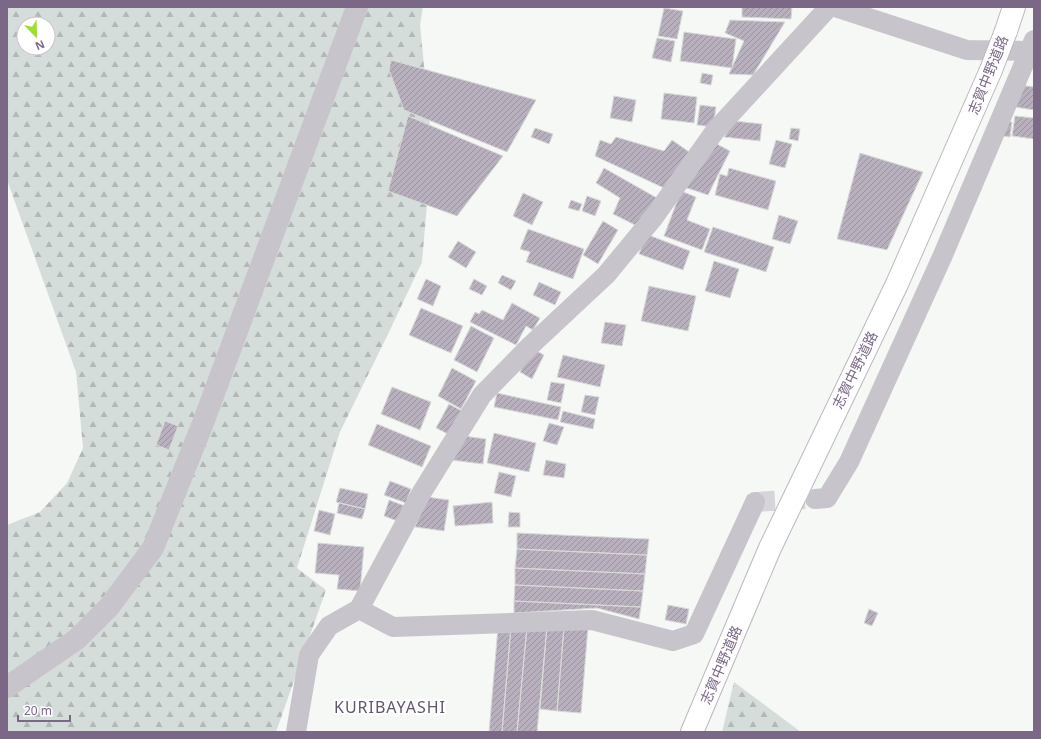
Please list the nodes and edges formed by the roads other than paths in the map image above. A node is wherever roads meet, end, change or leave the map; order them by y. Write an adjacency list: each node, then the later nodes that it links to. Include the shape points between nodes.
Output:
1 (357, 7): 9 (street, via 203,423 153,548 109,607 77,639)
2 (829, 7): 8 (street, via 715,131 654,217 606,275 482,395 422,492)
3 (834, 7): 5 (street, via 967,50)
4 (1014, 7): 11 (main road, 志賀中野道路, bridge, via 991,70 897,284 770,548)
5 (1033, 47): 6 (street, via 943,255 849,462 827,498)
6 (815, 499)
7 (755, 502): 8 (street, via 694,634 673,641 592,620 393,627)
8 (360, 609): 10 (street, via 329,626 309,655)
9 (7, 687)
10 (296, 732)
11 (692, 732)

